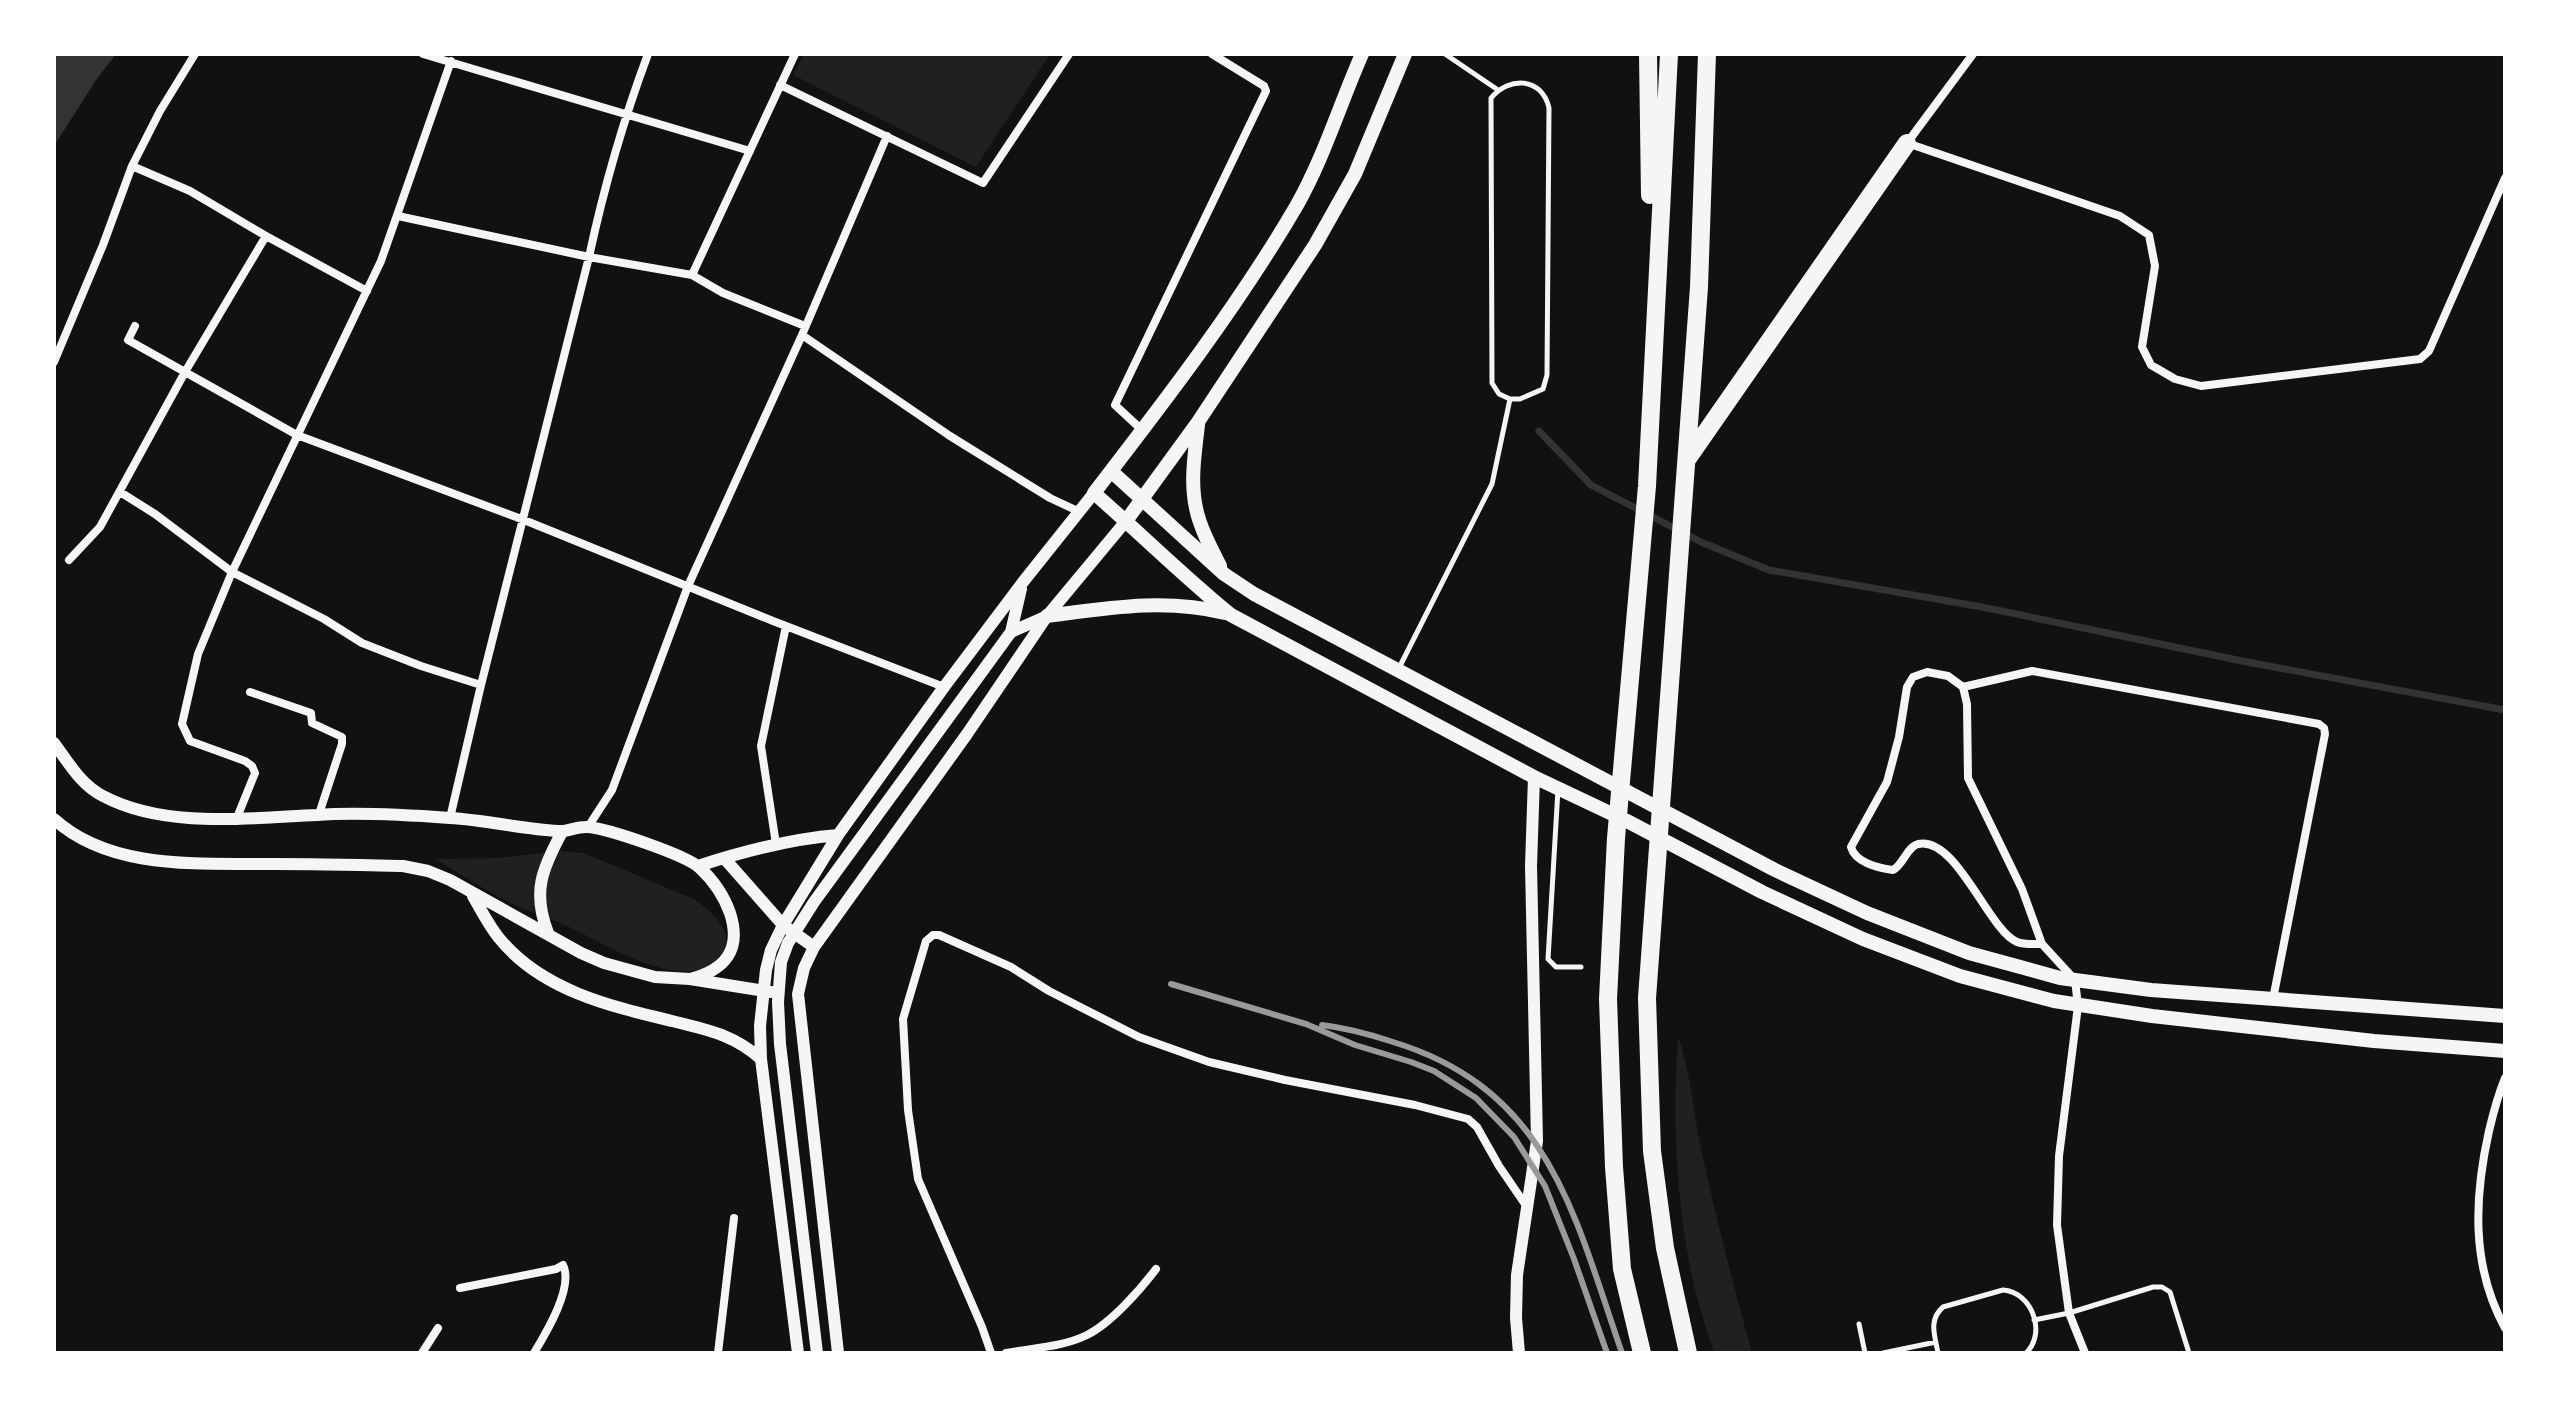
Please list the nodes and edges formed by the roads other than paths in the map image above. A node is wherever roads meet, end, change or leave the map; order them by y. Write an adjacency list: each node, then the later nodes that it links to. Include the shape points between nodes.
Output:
1 (195, 54): 21 (street)
2 (423, 54): 14 (street)
3 (648, 54): 17 (street)
4 (795, 54): 15 (street)
5 (1069, 54): 18 (street, via 983,183)
6 (1212, 54): 35 (street, via 1266,91 1115,405)
7 (1362, 54): 35 (main road, via 1298,203)
8 (1405, 54): 34 (main road, via 1355,174 1315,245)
9 (1445, 54): 16 (lane)
10 (1648, 54): 30 (highway)
11 (1669, 54): 30 (highway)
12 (1707, 54): 37 (highway, via 1699,287)
13 (1973, 54): 19 (street)
14 (451, 61): 17 (street); 23 (street)
15 (780, 85): 18 (street); 20 (street)
16 (1498, 90): 33 (lane, via 1491,98 1492,383); 33 (lane, via 1509,84 1541,89 1549,108 1547,375 1543,389)
17 (625, 114): 20 (street); 25 (street)
18 (887, 136): 29 (street)
19 (1907, 143): 22 (street, via 2120,216 2149,235 2155,266 2142,347 2151,365 2201,386 2420,359 2429,351); 37 (highway)
20 (750, 151): 26 (street)
21 (132, 166): 24 (street, via 190,191); 31 (street)
22 (2505, 178)
23 (398, 216): 25 (street); 27 (street)
24 (266, 236): 27 (street); 32 (street)
25 (589, 257): 26 (street); 43 (street)
26 (692, 275): 29 (street)
27 (367, 291): 36 (street)
28 (135, 326): 32 (street, via 128,340)
29 (804, 331): 42 (street, via 950,436); 49 (street)
30 (1653, 336): 107 (highway, via 1647,486 1616,838 1608,999 1622,1269)
31 (54, 362)
32 (185, 372): 36 (street); 39 (street)
33 (1510, 399): 54 (lane, via 1492,484)
34 (1198, 422): 41 (main road); 47 (main road, via 1195,507)
35 (1142, 430): 38 (main road)
36 (297, 435): 43 (street); 46 (street)
37 (1686, 461): 108 (highway, via 1647,998 1652,1151 1665,1248)
38 (1111, 471): 40 (main road); 41 (main road)
39 (120, 492): 45 (street, via 100,527); 46 (street)
40 (1094, 493): 42 (street); 44 (main road)
41 (1144, 499): 44 (main road); 47 (main road)
42 (1080, 512): 48 (street)
43 (524, 520): 49 (street); 55 (street)
44 (1126, 521): 50 (main road); 51 (street)
45 (69, 560)
46 (232, 572): 55 (street, via 362,643); 65 (street, via 198,654 182,724 190,741 252,766 255,773)
47 (1224, 574): 54 (main road)
48 (1023, 582): 53 (street); 56 (street)
49 (688, 586): 52 (street); 66 (street, via 612,790)
50 (1231, 615): 51 (main road, via 1182,605 1131,604); 60 (main road)
51 (1047, 616): 53 (street); 76 (street)
52 (786, 626): 56 (street); 69 (street, via 761,746)
53 (1011, 632): 102 (street, via 814,902 781,962 780,1044)
54 (1398, 670): 79 (main road, via 1749,857 1854,907 1969,953)
55 (481, 685): 63 (street)
56 (944, 687): 68 (street)
57 (1963, 687): 75 (street, via 1968,778 2022,889); 75 (street, via 1948,676 1927,672 1913,677 1887,782 1852,852 1855,858 1893,870 1910,849 1929,845 1947,856 2005,934 2018,943); 82 (street, via 2032,671 2324,728)
58 (250, 692): 62 (street, via 311,713 312,723 342,737)
59 (54, 743): 65 (street, via 85,784 101,796 166,815)
60 (1534, 777): 61 (main road); 88 (street, via 1537,1141)
61 (1558, 789): 77 (lane, via 1548,959 1556,967); 83 (main road, via 1863,939 1960,976)
62 (319, 814): 63 (street); 65 (street)
63 (450, 818): 67 (street)
64 (54, 819): 72 (street, via 82,840 158,861 403,866 450,880)
65 (236, 820)
66 (588, 827): 67 (street); 71 (street)
67 (562, 832): 74 (street, via 544,865 539,894)
68 (838, 835): 69 (street); 73 (street)
69 (776, 844): 70 (street)
70 (724, 858): 71 (street); 73 (street)
71 (698, 866): 78 (street, via 724,897 735,935 718,968)
72 (471, 894): 74 (street); 86 (street, via 498,937 554,984 732,1037)
73 (783, 925): 76 (street); 80 (street, via 771,950)
74 (548, 933): 78 (street, via 604,963 655,977)
75 (2042, 944): 79 (street)
76 (814, 947): 81 (street)
77 (1581, 967)
78 (690, 979): 80 (street)
79 (2075, 980): 82 (main road); 83 (street)
80 (764, 991): 81 (street); 86 (street)
81 (798, 994): 103 (street)
82 (2273, 999): 84 (main road)
83 (2078, 1006): 85 (main road); 92 (street, via 2059,1156 2057,1225)
84 (2505, 1016)
85 (2505, 1051)
86 (761, 1059): 101 (street)
87 (2505, 1078): 96 (street, via 2481,1166 2477,1228 2485,1281)
88 (1527, 1207): 104 (street, via 1468,1119 1195,1057 1139,1037 1011,967 933,935 926,941 903,1019 908,1110 918,1179); 106 (street, via 1517,1275)
89 (734, 1218): 100 (street)
90 (1156, 1269): 105 (street, via 1088,1335)
91 (460, 1288): 99 (street, via 563,1265 558,1308)
92 (2069, 1313): 93 (lane); 113 (street); 114 (lane, via 2162,1287 2170,1292)
93 (2034, 1320): 97 (lane, via 2024,1298 2003,1290 1943,1307 1933,1321); 112 (lane, via 2034,1345)
94 (1859, 1324): 109 (lane)
95 (438, 1328): 98 (street)
96 (2505, 1328)
97 (1936, 1342): 110 (lane); 111 (lane)
98 (422, 1353)
99 (534, 1353)
100 (718, 1353)
101 (798, 1353)
102 (817, 1353)
103 (838, 1353)
104 (991, 1353)
105 (1006, 1353)
106 (1519, 1353)
107 (1642, 1353)
108 (1688, 1353)
109 (1865, 1353)
110 (1883, 1353)
111 (1938, 1353)
112 (2026, 1353)
113 (2085, 1353)
114 (2189, 1353)

